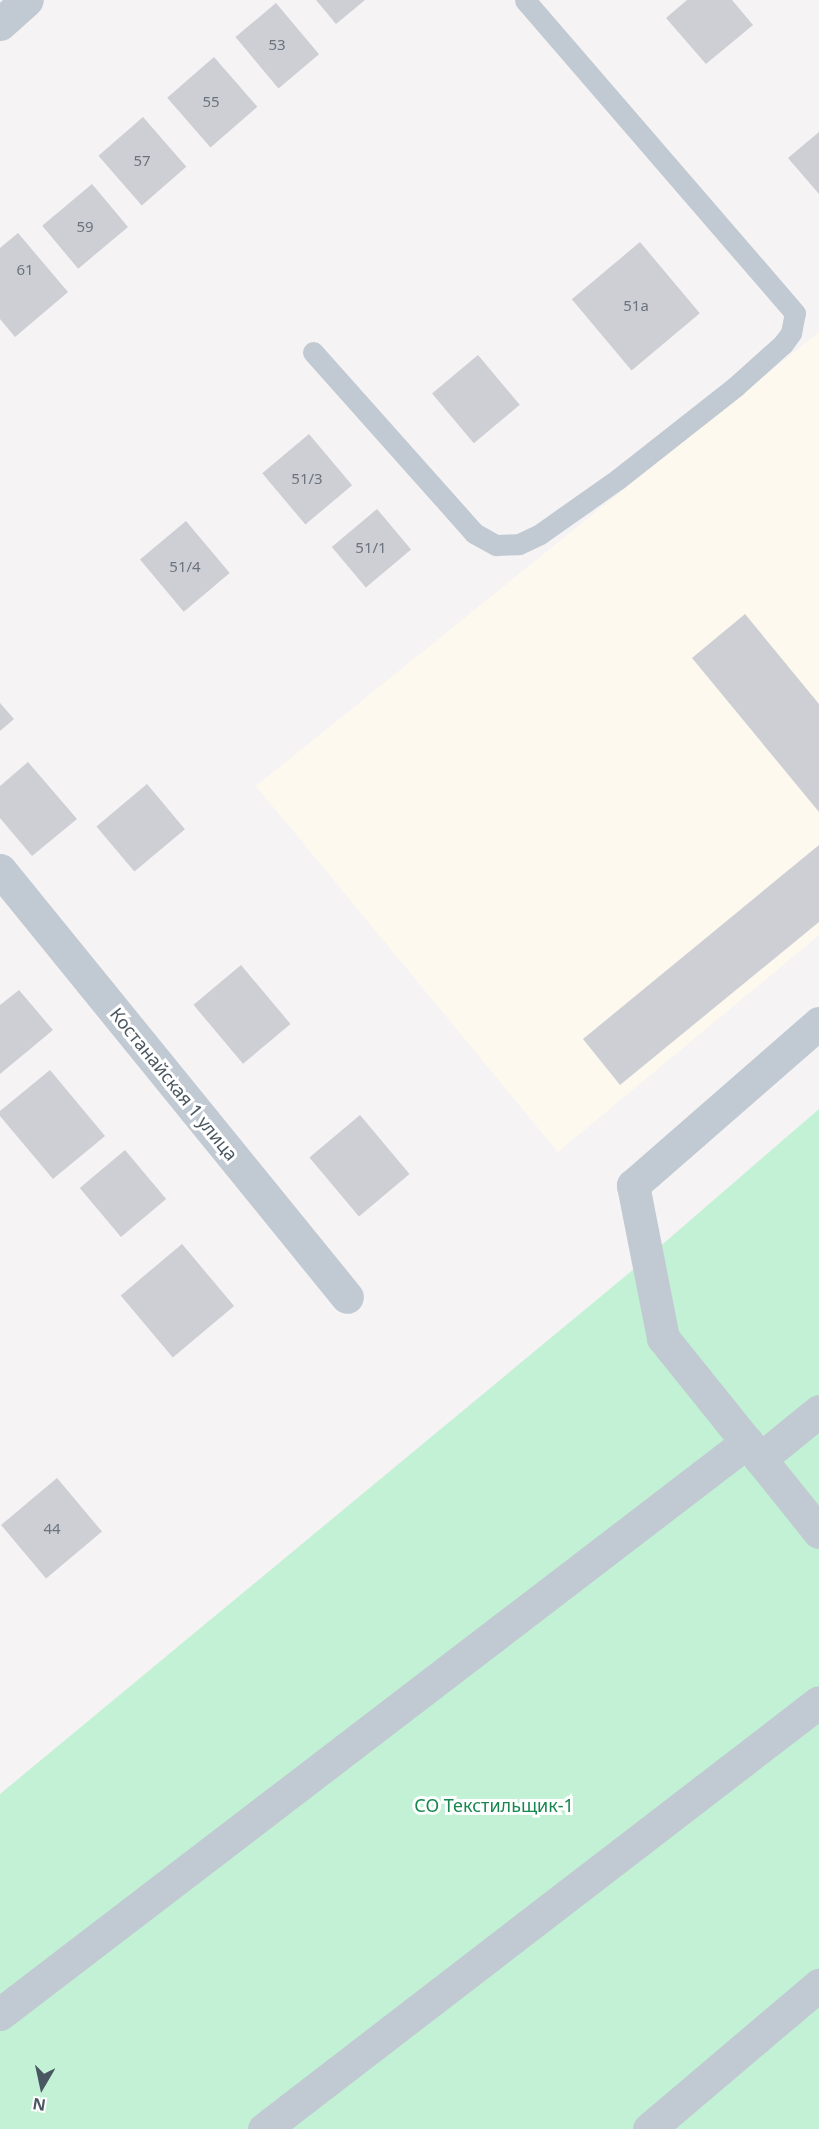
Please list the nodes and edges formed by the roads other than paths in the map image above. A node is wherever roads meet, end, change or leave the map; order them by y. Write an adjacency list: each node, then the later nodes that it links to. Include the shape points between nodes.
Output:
1 (27, 0): 3 (street)
2 (525, 0): 4 (lane, via 795,314 791,333 736,386 627,471 540,534 519,544 496,544 474,533)
3 (0, 24)
4 (313, 352)
5 (0, 870): 7 (street, Костанайская 1 улица)
6 (819, 1023): 9 (street, via 633,1185 663,1338)
7 (347, 1298)
8 (819, 1410): 9 (street)
9 (753, 1450): 10 (street); 13 (street)
10 (819, 1532)
11 (819, 1702): 14 (street)
12 (819, 1985): 15 (street)
13 (0, 2014)
14 (264, 2129)
15 (648, 2129)

